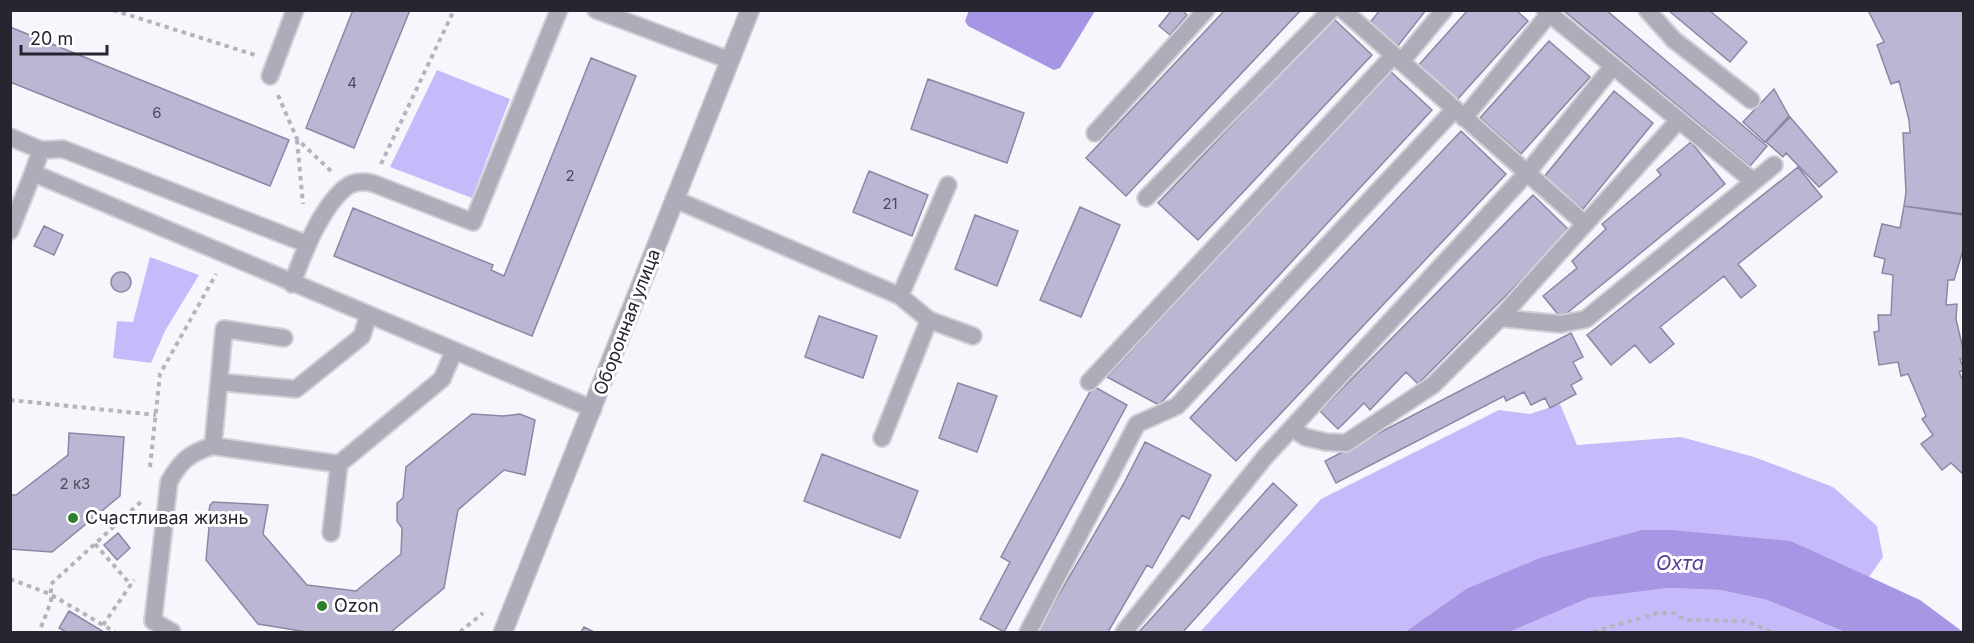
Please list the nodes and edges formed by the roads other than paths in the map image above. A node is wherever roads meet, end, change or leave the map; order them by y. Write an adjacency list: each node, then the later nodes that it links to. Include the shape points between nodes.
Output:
1 (295, 10): 14 (lane)
2 (559, 10): 30 (lane, via 473,222 360,181 346,186)
3 (596, 10): 12 (lane)
4 (750, 10): 12 (street, Оборонная улица)
5 (1206, 10): 18 (lane)
6 (1331, 10): 26 (lane)
7 (1343, 10): 11 (lane)
8 (1444, 10): 11 (lane)
9 (1647, 10): 15 (lane, via 1674,40)
10 (1547, 12): 13 (lane); 16 (lane)
11 (1398, 58): 16 (lane); 40 (lane)
12 (729, 60): 27 (street, Оборонная улица)
13 (1613, 66): 17 (lane); 23 (lane)
14 (273, 69)
15 (1751, 100)
16 (1460, 113): 23 (lane); 49 (lane, via 1177,406 1137,424)
17 (1679, 120): 24 (lane); 28 (lane)
18 (1095, 133)
19 (10, 137): 20 (lane)
20 (41, 150): 22 (lane); 30 (lane, via 63,149)
21 (1774, 165): 24 (lane)
22 (33, 173): 29 (lane); 31 (lane)
23 (1527, 173): 28 (lane); 42 (lane)
24 (1753, 181): 34 (lane, via 1586,319 1561,324)
25 (948, 185): 32 (lane)
26 (1146, 198)
27 (674, 199): 32 (lane); 41 (street, Оборонная улица)
28 (1585, 224): 34 (lane)
29 (10, 231)
30 (307, 244): 31 (lane)
31 (291, 284): 33 (lane)
32 (900, 296): 35 (lane)
33 (368, 316): 38 (lane); 39 (lane, via 362,336 296,389)
34 (1500, 318): 42 (lane, via 1433,385 1346,442 1326,442)
35 (928, 320): 36 (lane); 43 (lane)
36 (973, 336)
37 (284, 338): 39 (lane, via 224,329)
38 (454, 351): 41 (lane); 45 (lane, via 442,379)
39 (219, 382): 44 (lane)
40 (1089, 382)
41 (593, 409): 48 (street, Оборонная улица)
42 (1292, 428): 50 (lane)
43 (882, 438)
44 (213, 446): 45 (lane); 47 (lane, via 195,451 178,465 169,482 153,621)
45 (339, 464): 46 (lane)
46 (331, 533)
47 (172, 633)
48 (503, 633)
49 (1028, 633)
50 (1124, 633)

